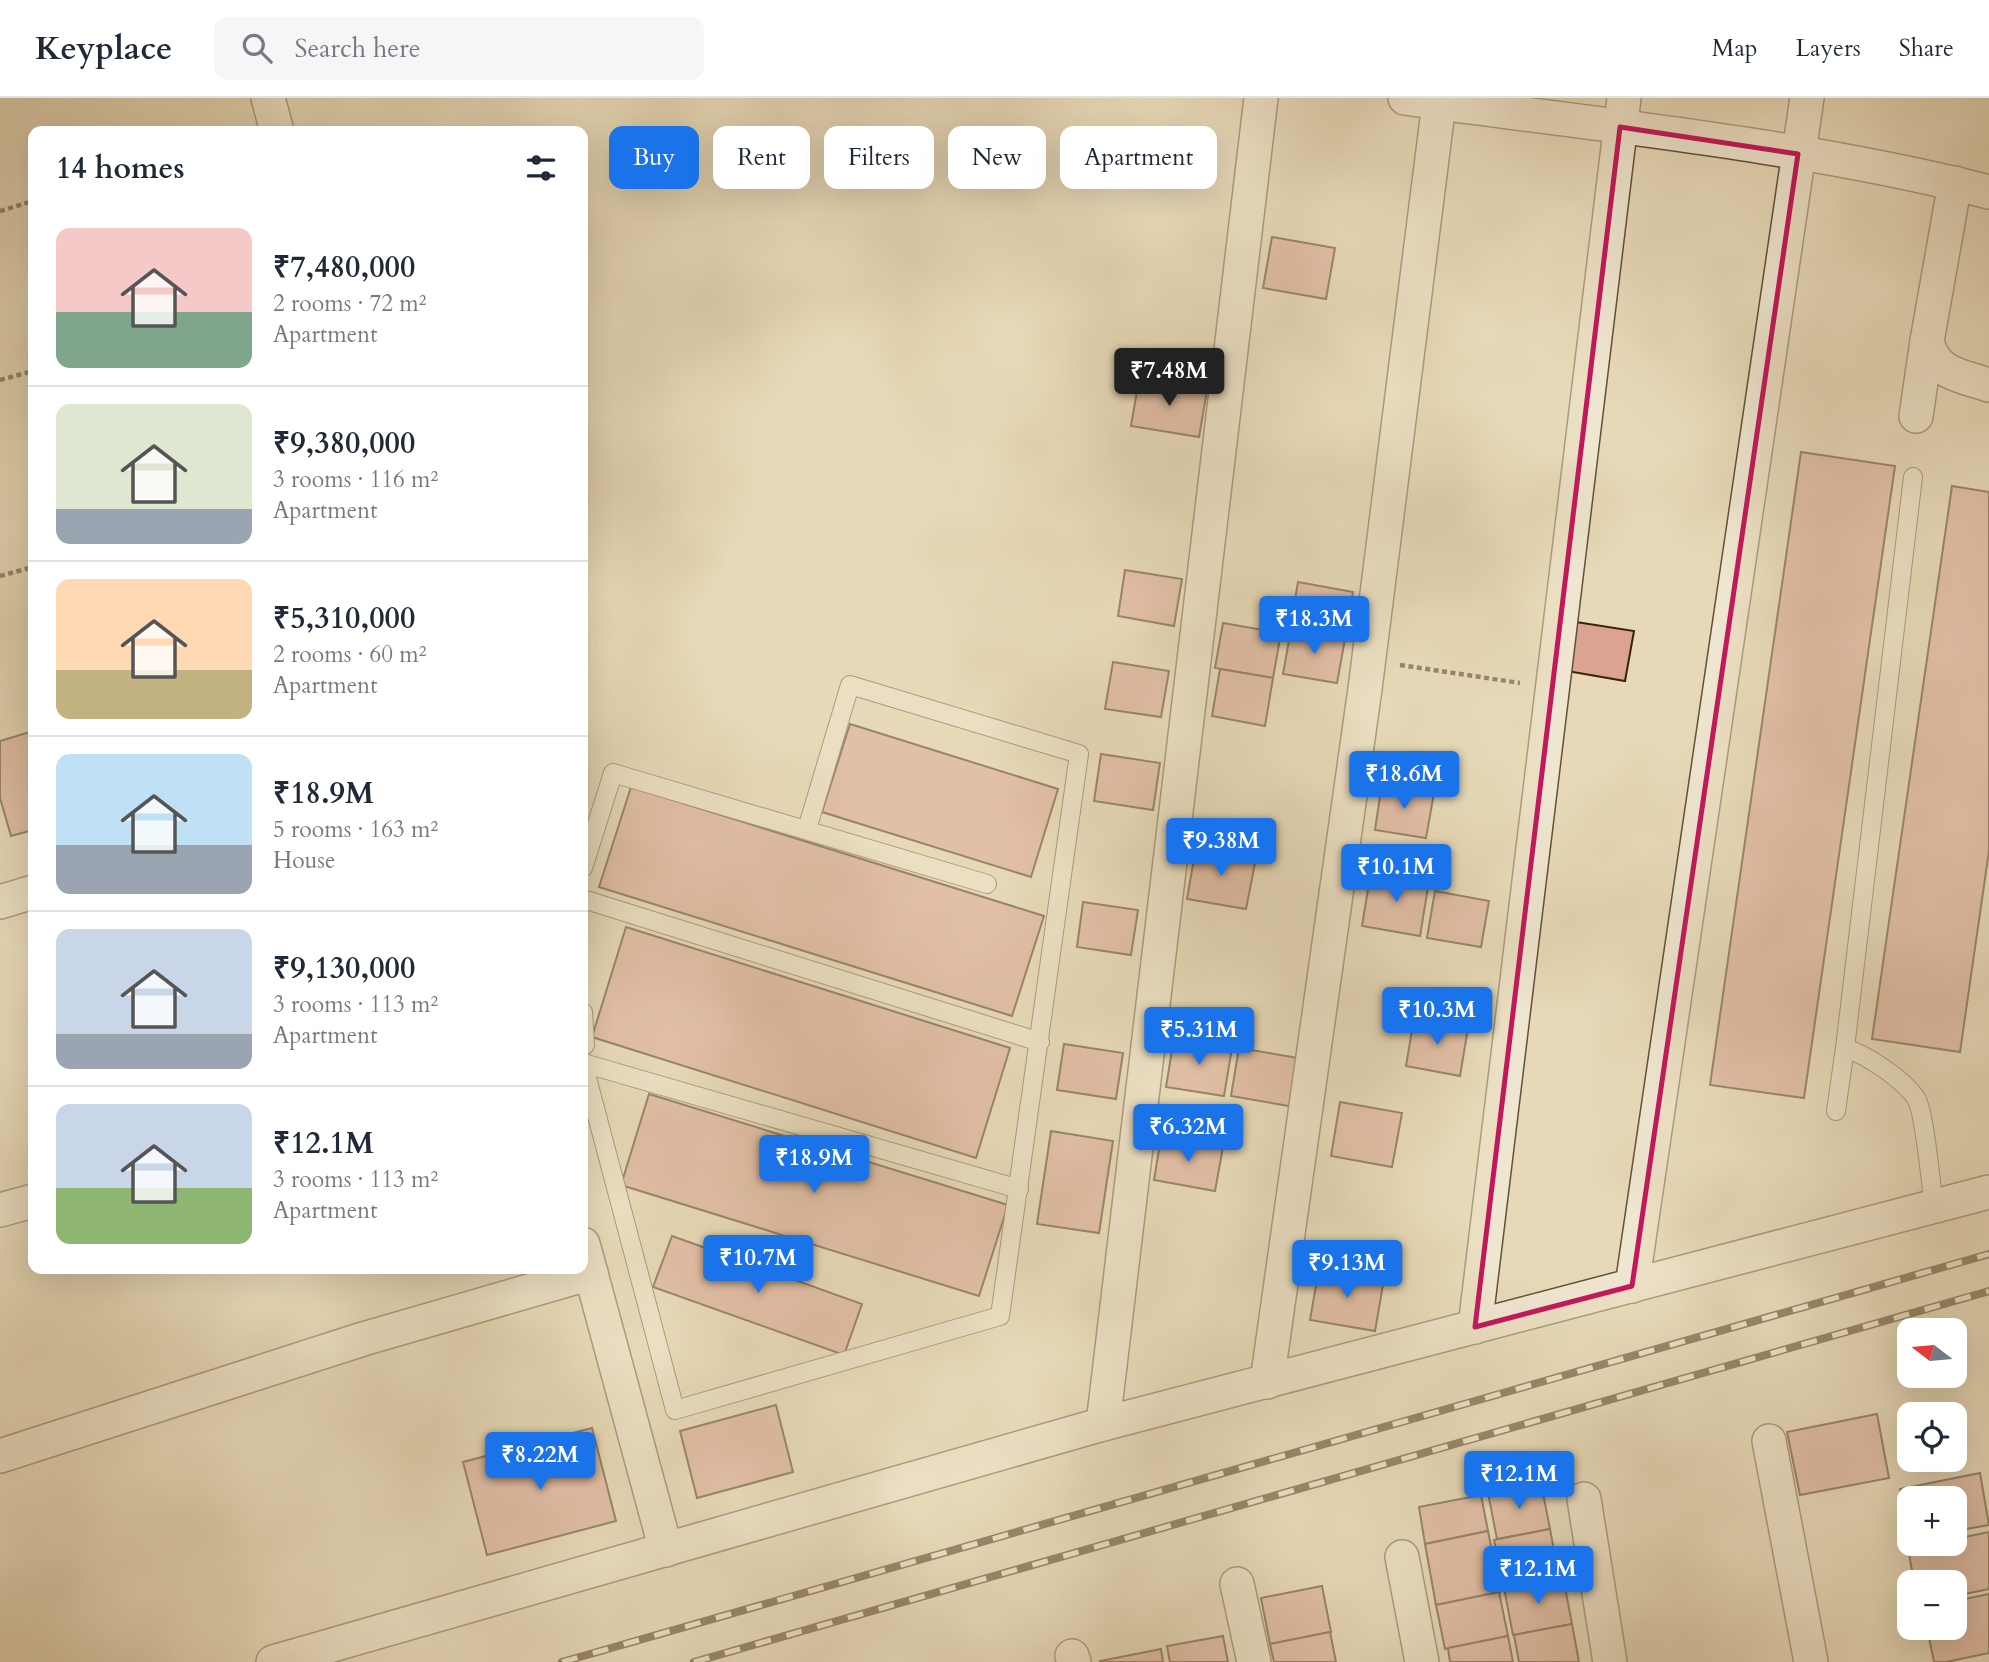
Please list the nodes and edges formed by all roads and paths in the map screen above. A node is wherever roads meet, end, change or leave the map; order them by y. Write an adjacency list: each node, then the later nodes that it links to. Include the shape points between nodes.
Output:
1 (268, 98): 7 (street)
2 (1261, 98): 44 (street)
3 (1405, 98): 5 (street)
4 (1807, 98): 8 (street)
5 (1439, 100): 6 (street); 21 (street)
6 (1622, 112): 8 (street); 22 (street)
7 (276, 126)
8 (1798, 154): 9 (street); 41 (street)
9 (1955, 183): 10 (street); 13 (street)
10 (1989, 191)
11 (28, 203): 12 (path)
12 (0, 211)
13 (1927, 341): 16 (street, via 1930,356 1945,370); 17 (street)
14 (28, 372): 15 (path)
15 (0, 380)
16 (1989, 385)
17 (1916, 416)
18 (1913, 477): 30 (lane)
19 (28, 568): 20 (path)
20 (0, 576)
21 (1368, 660): 22 (path); 43 (street)
22 (1553, 688): 42 (street)
23 (807, 829): 24 (lane, via 613,774); 25 (lane); 29 (lane, via 850,685 1079,754)
24 (588, 852)
25 (987, 884)
26 (28, 894): 28 (street)
27 (588, 901): 29 (lane)
28 (0, 902)
29 (1040, 1042): 34 (lane)
30 (1845, 1048): 33 (lane); 37 (lane, via 1884,1068 1917,1100)
31 (588, 1057): 34 (lane)
32 (588, 1074): 34 (lane, via 675,1410 1000,1315)
33 (1836, 1111)
34 (1019, 1189)
35 (1989, 1192): 37 (street)
36 (28, 1202): 38 (street)
37 (1934, 1207): 41 (street)
38 (0, 1210)
39 (588, 1262): 48 (street)
40 (543, 1274): 46 (street, via 363,1339)
41 (1632, 1286): 42 (street)
42 (1475, 1327): 43 (street)
43 (1268, 1382): 44 (street)
44 (1103, 1424): 48 (street)
45 (1769, 1441): 55 (street)
46 (0, 1456)
47 (1584, 1499): 54 (street)
48 (666, 1550): 51 (street)
49 (1402, 1557): 53 (street)
50 (1237, 1584): 52 (street)
51 (273, 1662)
52 (1254, 1662)
53 (1422, 1662)
54 (1610, 1662)
55 (1811, 1662)

